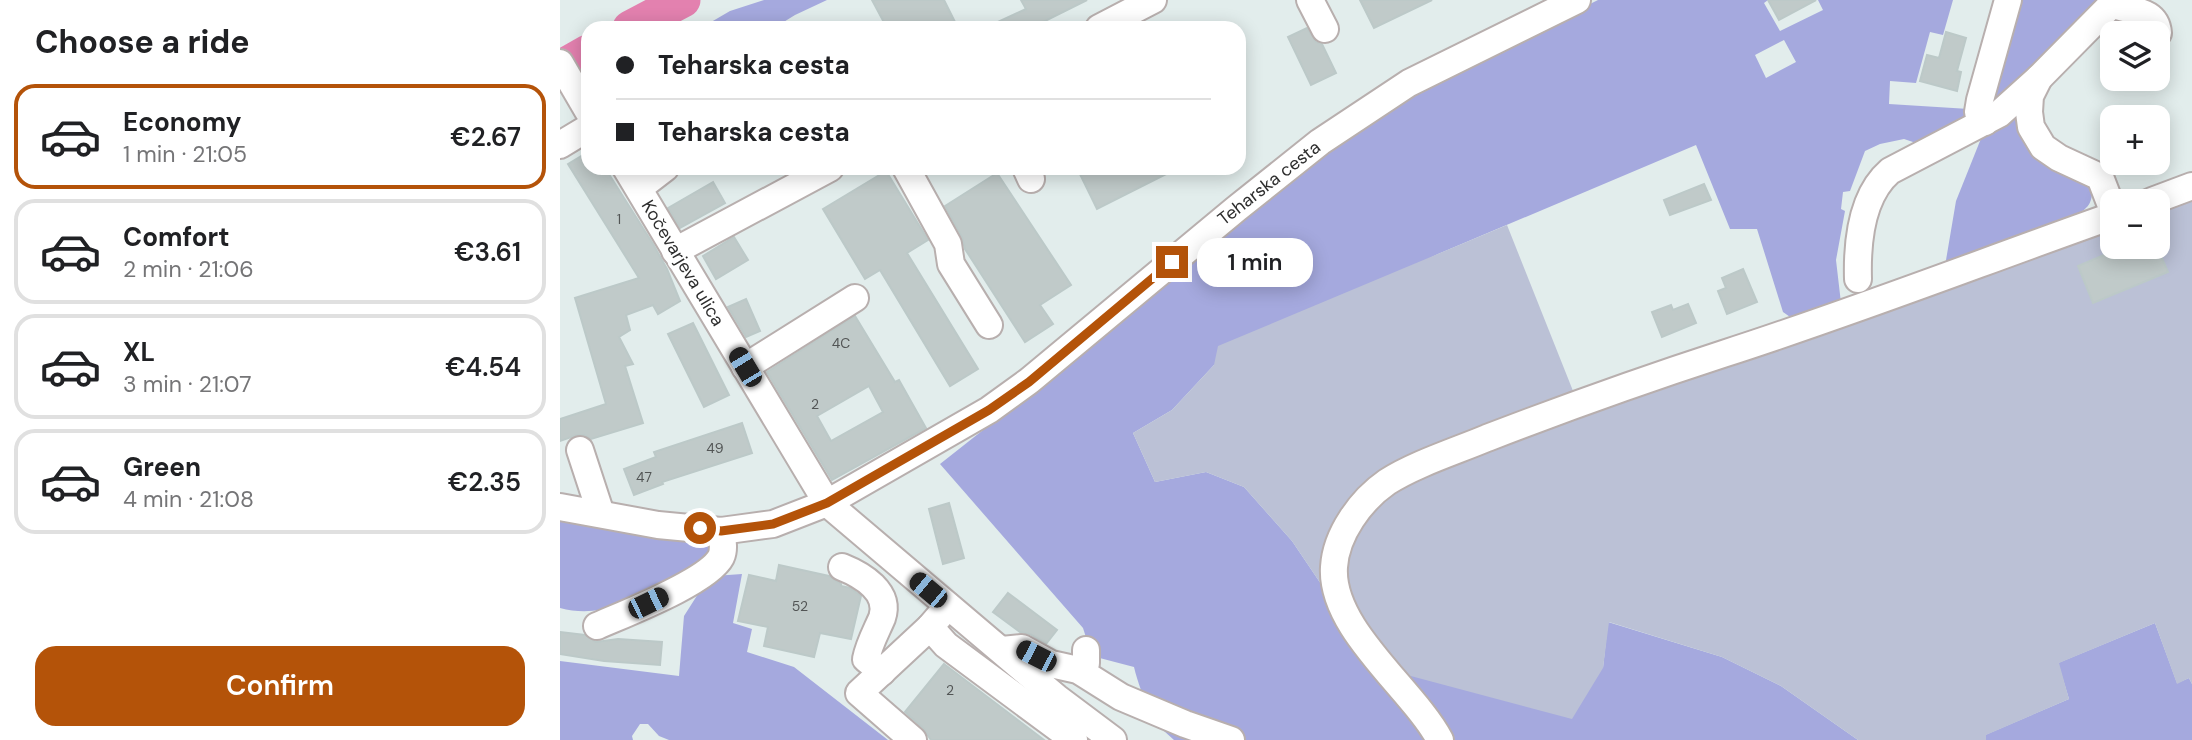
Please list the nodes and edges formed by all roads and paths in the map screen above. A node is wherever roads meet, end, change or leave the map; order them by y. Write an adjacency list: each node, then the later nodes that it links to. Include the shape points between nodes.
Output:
1 (1153, 0): 6 (street)
2 (1310, 0): 8 (street)
3 (1577, 0): 28 (street, Teharska cesta, via 1409,83 1320,142 1019,389)
4 (2008, 0): 13 (street, via 1980,100 1978,112)
5 (2113, 1): 7 (street); 10 (street)
6 (1112, 21)
7 (2154, 21)
8 (1325, 29)
9 (560, 63): 11 (street)
10 (2039, 78): 13 (street); 19 (street, via 2030,96 2029,112 2036,137 2059,158 2100,177)
11 (581, 102)
12 (581, 115): 14 (street)
13 (1985, 122): 23 (street, via 1879,181 1857,249)
14 (560, 145)
15 (817, 175): 22 (street)
16 (910, 175): 25 (street, via 948,244 951,264)
17 (632, 178): 22 (street, Kočevarjeva ulica)
18 (2192, 186): 20 (street)
19 (2105, 189)
20 (2170, 194)
21 (2100, 220): 42 (street, via 1779,336 1591,397 1388,482 1361,505 1344,530 1334,566 1337,592 1361,637)
22 (675, 251): 26 (street, Kočevarjeva ulica)
23 (1858, 279)
24 (855, 298): 26 (street)
25 (989, 325)
26 (745, 367): 28 (street, Kočevarjeva ulica)
27 (580, 450): 30 (street)
28 (827, 503): 31 (street, Teharska cesta, via 773,524); 33 (street, Kočevarjeva ulica)
29 (560, 507): 30 (street, Teharska cesta)
30 (601, 514): 31 (street, Teharska cesta)
31 (721, 531): 34 (street, via 724,548 709,571)
32 (842, 566): 37 (street, via 866,579 882,599 883,615 866,659)
33 (948, 606): 35 (street); 36 (street, Kočevarjeva ulica)
34 (597, 626)
35 (930, 627): 37 (street); 39 (street, via 946,645)
36 (1001, 650): 40 (street, Kočevarjeva ulica); 41 (street, via 1022,649 1051,664 1082,660 1121,697)
37 (882, 672): 38 (street, via 859,693)
38 (913, 740)
39 (1074, 740)
40 (1114, 740)
41 (1231, 740)
42 (1440, 740)

